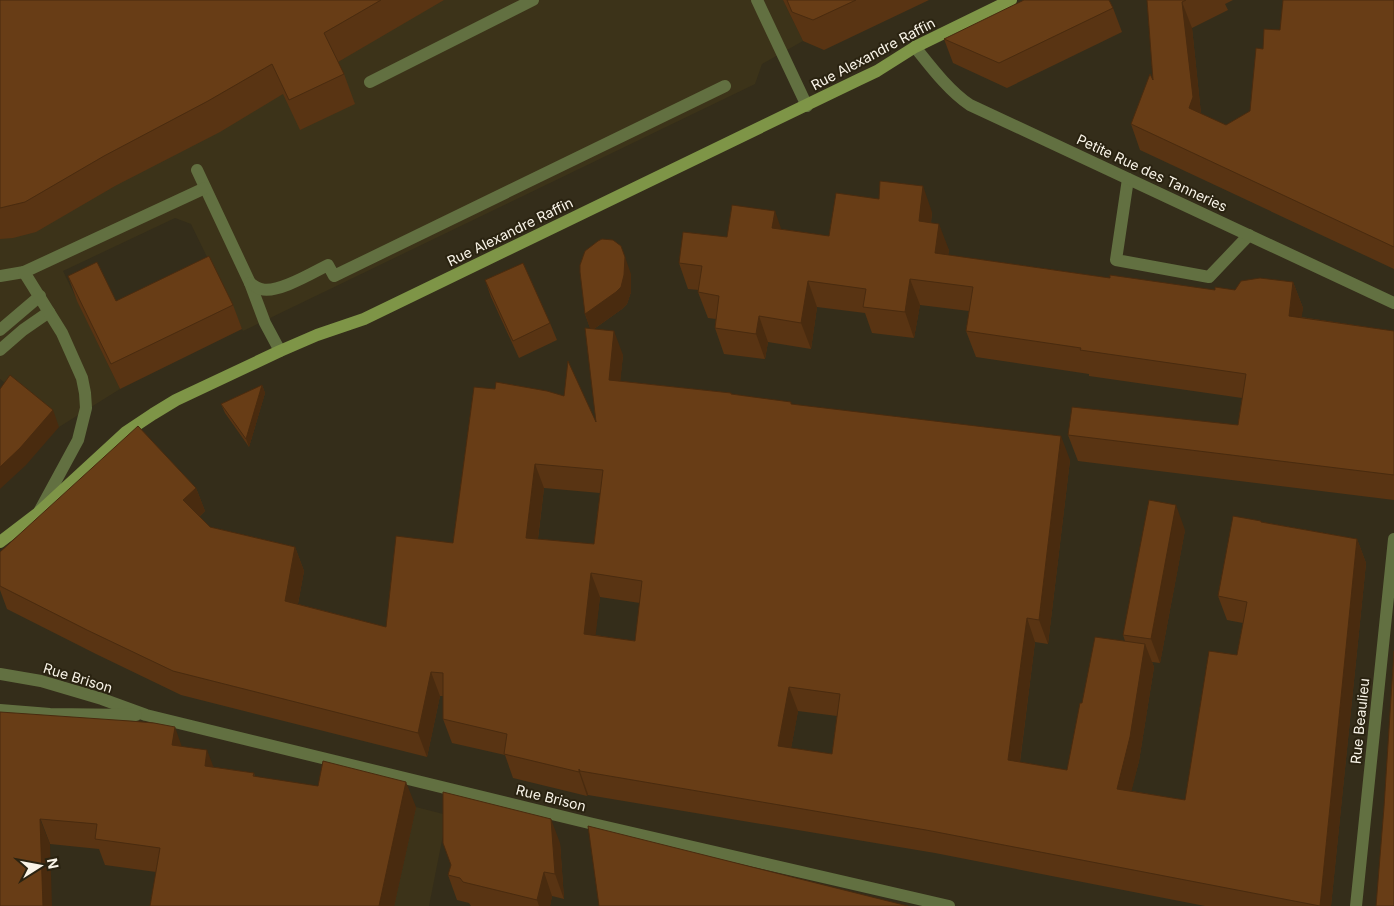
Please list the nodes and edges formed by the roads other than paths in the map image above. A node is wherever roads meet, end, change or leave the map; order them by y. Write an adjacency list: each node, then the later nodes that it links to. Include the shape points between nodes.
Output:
1 (533, 0): 5 (street)
2 (756, 0): 7 (street)
3 (1011, 0): 4 (main road, Rue Alexandre Raffin)
4 (915, 47): 7 (main road, Rue Alexandre Raffin, via 877,71); 9 (street, Petite Rue des Tanneries, via 960,99)
5 (370, 82)
6 (725, 86): 14 (street, via 334,276 328,265 271,291)
7 (807, 106): 20 (main road, Rue Alexandre Raffin, via 364,319)
8 (197, 170): 10 (street)
9 (1128, 179): 11 (street, Petite Rue des Tanneries); 11 (street, via 1116,260 1209,277)
10 (205, 188): 12 (street); 14 (street)
11 (1249, 235): 16 (street, Petite Rue des Tanneries)
12 (24, 272): 13 (street); 15 (street)
13 (0, 276)
14 (250, 283): 20 (street)
15 (40, 296): 17 (street); 18 (street)
16 (1394, 303)
17 (50, 312): 19 (street); 21 (street, via 82,378 86,408 78,440)
18 (0, 330)
19 (0, 350)
20 (280, 351): 21 (main road, Rue Alexandre Raffin, via 176,400 126,432)
21 (38, 513): 22 (main road); 24 (main road, Rue Alexandre Raffin)
22 (0, 534)
23 (1394, 539): 29 (street, Rue Beaulieu)
24 (3, 548)
25 (0, 674): 27 (street, Rue Brison, via 40,681)
26 (0, 710): 27 (street, Rue Brison)
27 (146, 715): 28 (street, Rue Brison)
28 (949, 906)
29 (1356, 906)

